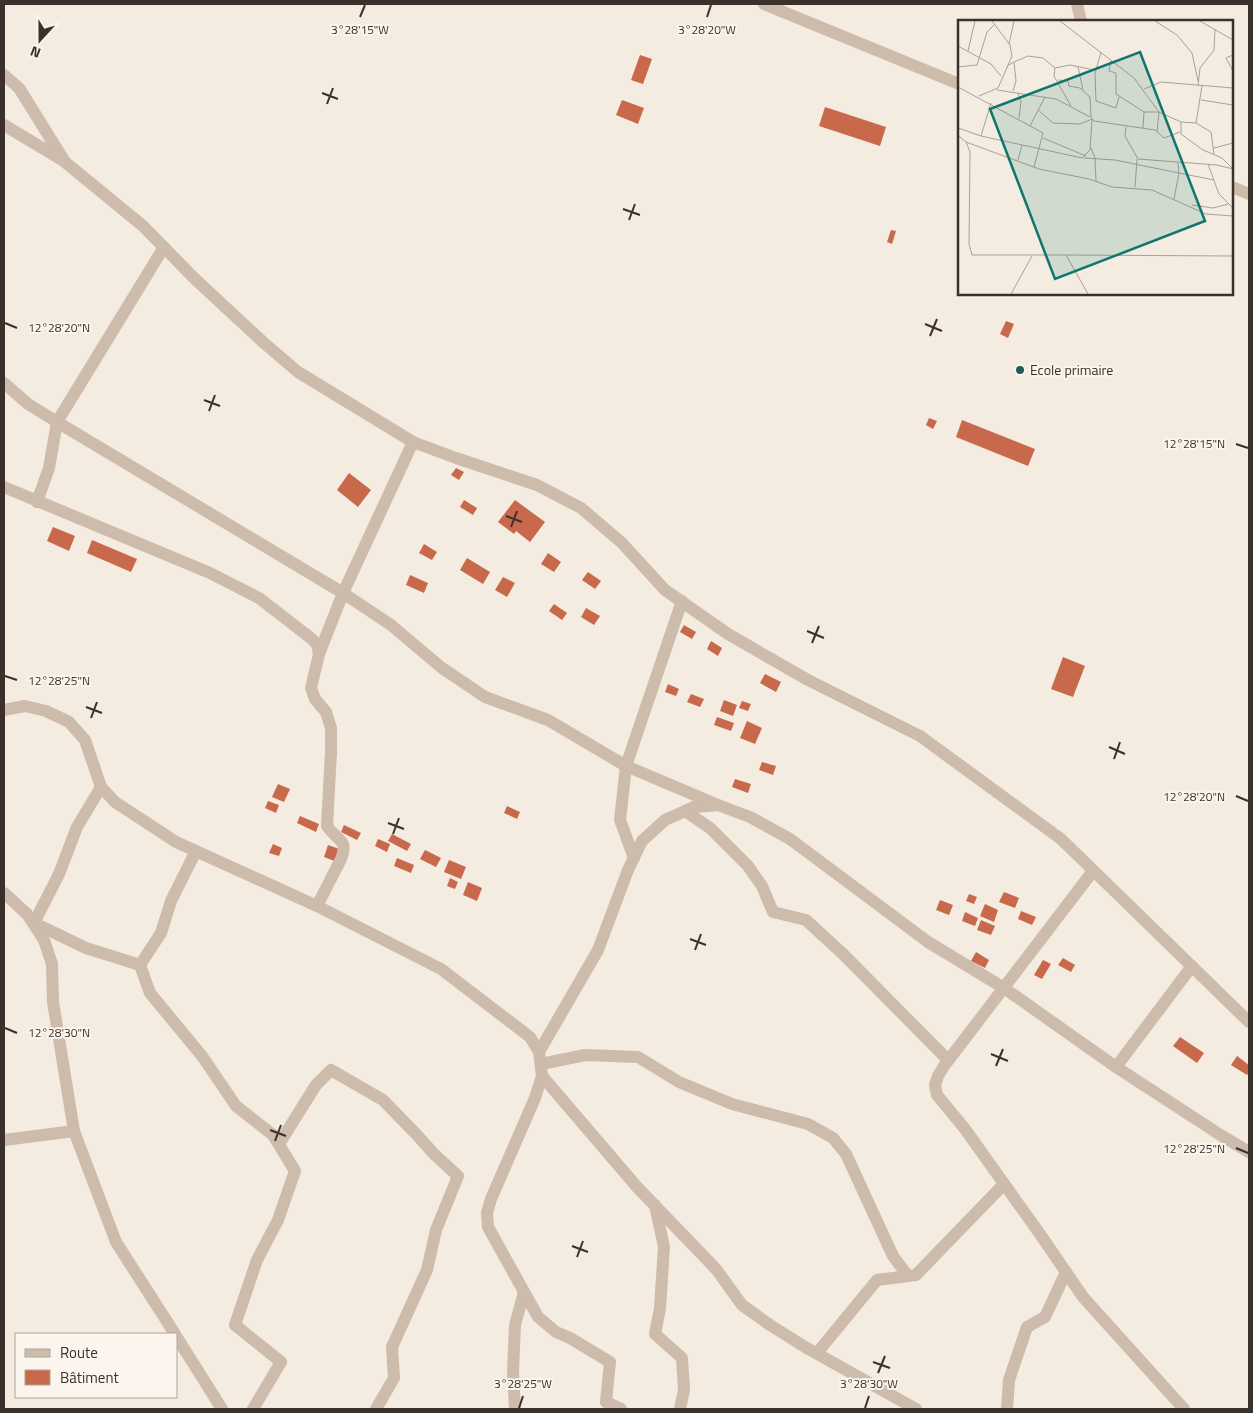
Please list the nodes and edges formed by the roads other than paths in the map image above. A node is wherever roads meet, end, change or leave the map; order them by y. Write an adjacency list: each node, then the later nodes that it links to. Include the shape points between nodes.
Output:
1 (764, 4): 5 (street)
2 (1077, 4): 3 (street)
3 (1081, 20)
4 (4, 75): 7 (street, via 19,88)
5 (958, 84)
6 (4, 125): 7 (street)
7 (65, 162): 10 (street)
8 (1233, 187): 9 (street)
9 (1249, 194)
10 (164, 247): 12 (street); 13 (street, via 298,372)
11 (4, 383): 12 (street, via 28,404)
12 (57, 422): 15 (street, via 49,468); 16 (street)
13 (414, 442): 16 (street); 17 (street, via 537,485 581,508 622,543 665,590)
14 (4, 487): 15 (street)
15 (38, 502): 18 (street, via 210,573 259,598 312,639)
16 (344, 593): 18 (street); 20 (street, via 485,697 548,720)
17 (682, 601): 20 (street); 26 (street, via 728,634 808,680 920,736 1061,839)
18 (319, 654): 28 (street, via 311,688 326,712 330,728 327,826 344,846 341,859)
19 (4, 710): 21 (street, via 25,706 70,722 85,740)
20 (626, 766): 22 (street); 25 (street, via 620,820)
21 (101, 787): 24 (street, via 116,802 176,842); 29 (street, via 77,827 59,874)
22 (718, 806): 23 (street, via 694,807); 32 (street, via 750,817 790,839 928,942)
23 (685, 811): 25 (street, via 659,825 642,841); 34 (street, via 710,828 748,866 774,912 806,920)
24 (196, 851): 28 (street); 30 (street, via 171,901 161,933)
25 (634, 858): 35 (street, via 598,950)
26 (1093, 871): 31 (street); 32 (street)
27 (4, 893): 29 (street)
28 (316, 906): 35 (street, via 442,969 530,1037)
29 (34, 923): 30 (street, via 86,948); 37 (street, via 52,964 53,1002)
30 (140, 965): 39 (street, via 150,993 202,1056 236,1106 273,1135)
31 (1192, 966): 33 (street); 36 (street)
32 (1004, 988): 34 (street); 36 (street)
33 (1249, 1022)
34 (948, 1060): 41 (street, via 938,1076 937,1095)
35 (541, 1064): 42 (street, via 638,1188); 44 (street, via 585,1055 638,1057 679,1082 732,1104 808,1124 833,1138 846,1154 894,1256); 45 (street, via 535,1098 487,1213 488,1227)
36 (1116, 1067): 40 (street)
37 (74, 1131): 38 (street); 46 (street, via 116,1242)
38 (4, 1140)
39 (279, 1144): 50 (street, via 295,1171 235,1325 281,1362); 51 (street, via 316,1085 332,1070 383,1100 458,1176 436,1230 427,1270 392,1347 394,1378)
40 (1249, 1152)
41 (1004, 1184): 43 (street); 44 (street, via 916,1275)
42 (655, 1205): 48 (street, via 716,1269 742,1305); 54 (street, via 664,1247 655,1334 682,1358 684,1390)
43 (1066, 1272): 56 (street, via 1045,1317 1027,1327 1009,1380); 57 (street, via 1084,1297)
44 (908, 1276): 48 (street, via 877,1280)
45 (524, 1292): 52 (street, via 515,1325); 53 (street, via 538,1317 556,1332 610,1362 606,1402)
46 (175, 1333)
47 (178, 1338): 49 (street)
48 (817, 1353): 55 (street)
49 (222, 1409)
50 (252, 1409)
51 (376, 1409)
52 (515, 1409)
53 (621, 1409)
54 (680, 1409)
55 (916, 1409)
56 (1007, 1409)
57 (1184, 1409)

